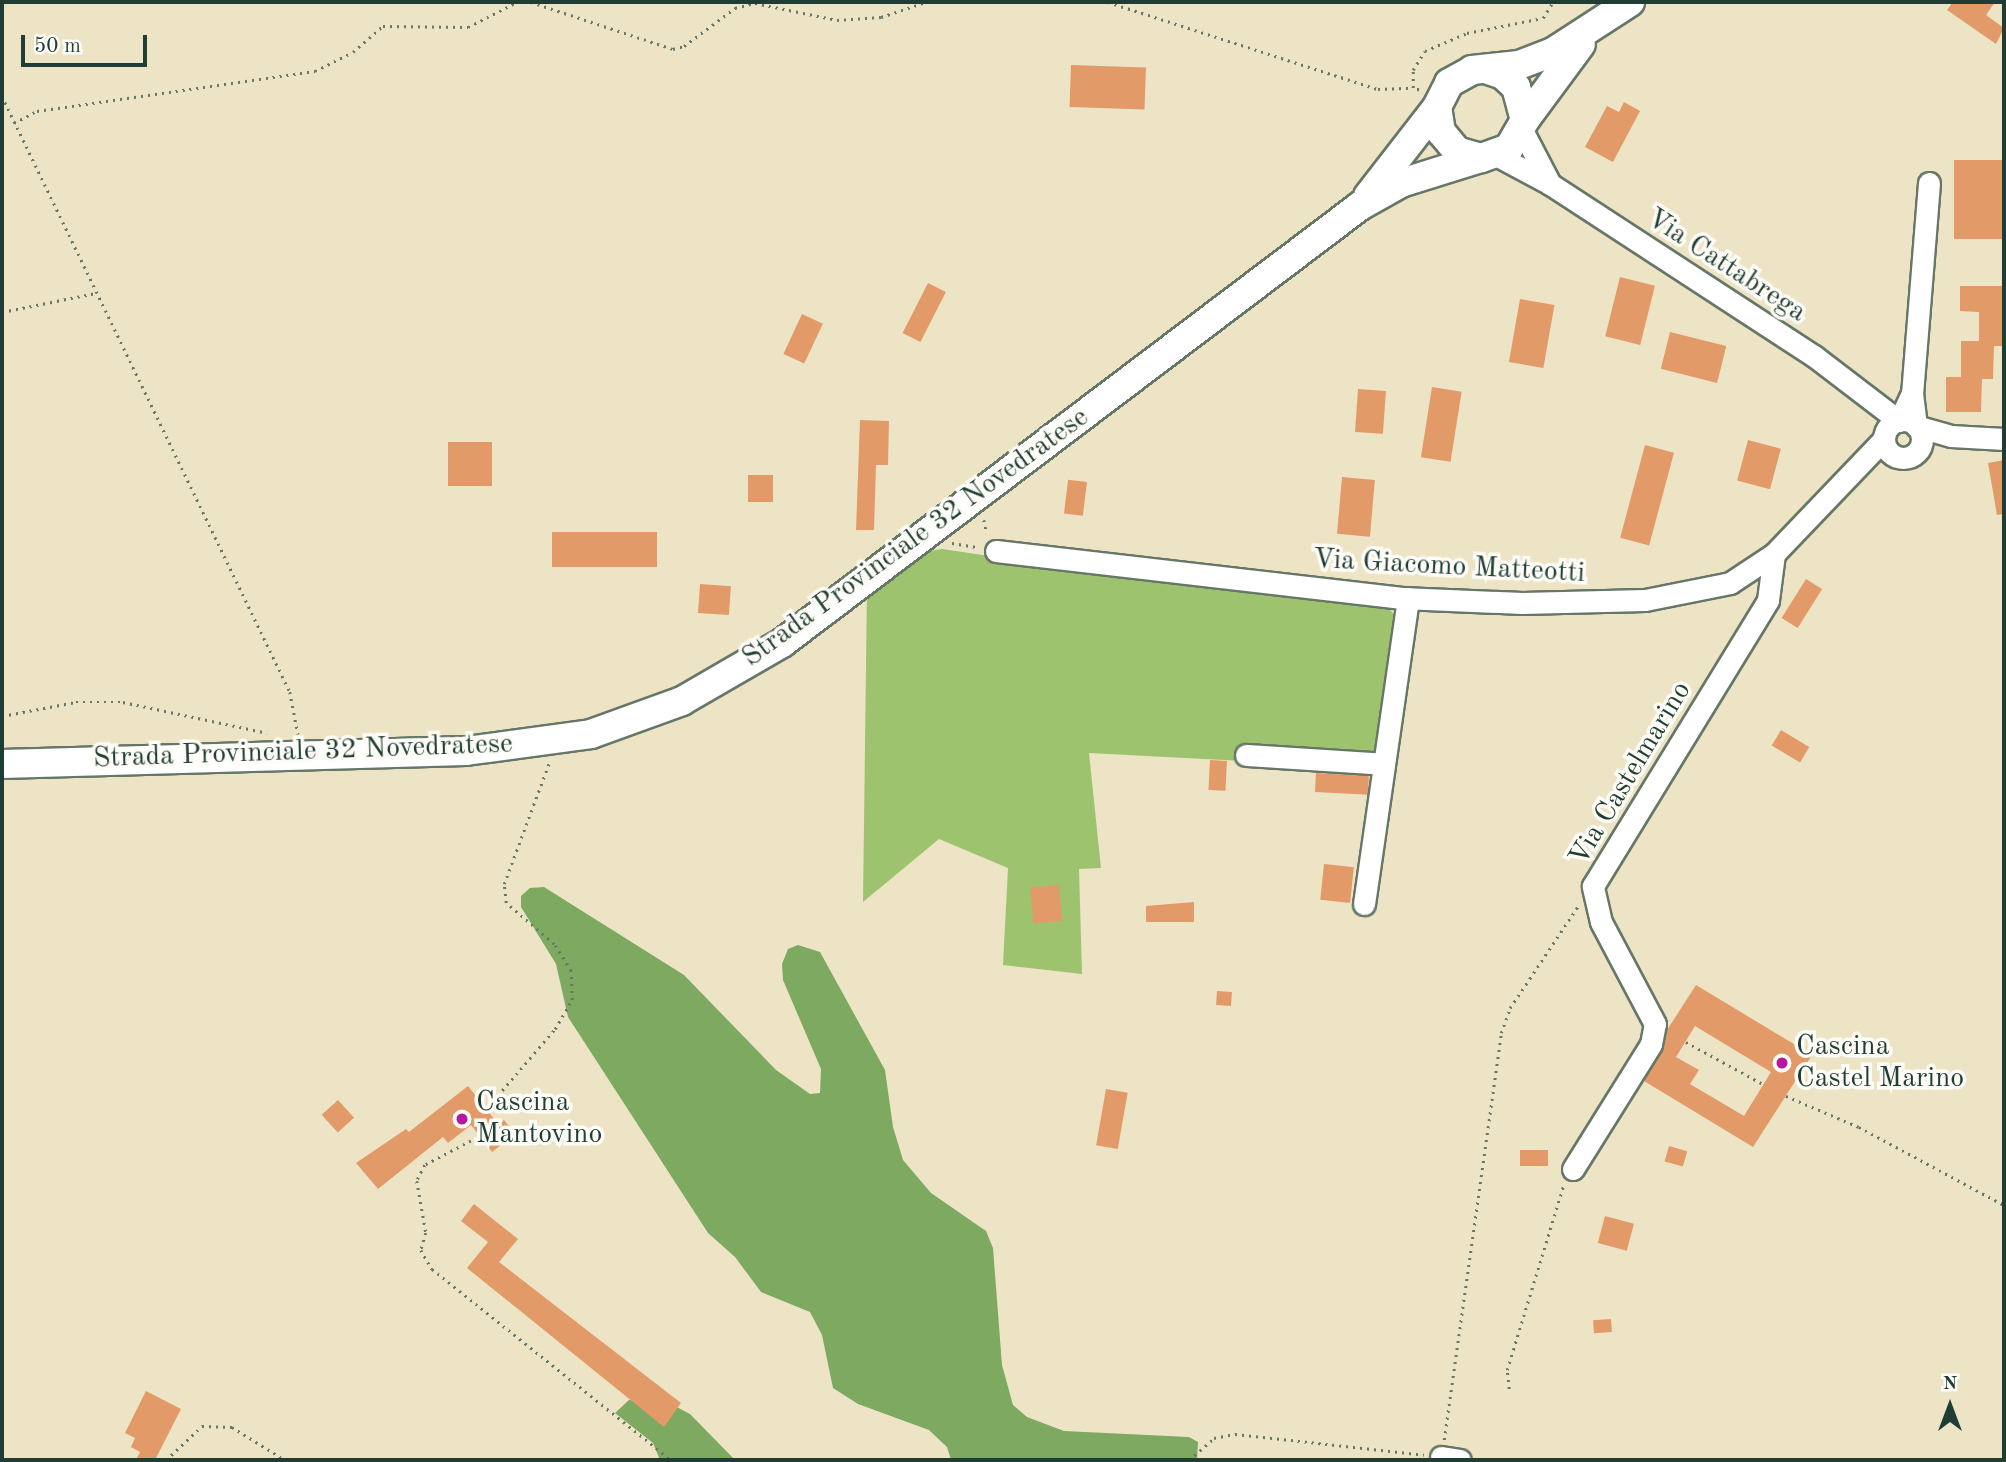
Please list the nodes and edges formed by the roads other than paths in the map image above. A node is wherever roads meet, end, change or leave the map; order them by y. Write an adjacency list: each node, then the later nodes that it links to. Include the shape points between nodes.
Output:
1 (1630, 2): 2 (main road)
2 (1593, 30): 3 (main road, via 1536,60); 5 (main road, via 1565,61)
3 (1485, 69): 4 (main road, via 1459,75); 5 (main road, via 1503,75 1517,88)
4 (1439, 100): 6 (main road, via 1437,120 1447,142 1469,156); 9 (main road, Strada Provinciale 32 Novedratese)
5 (1523, 125): 6 (main road, via 1508,148); 8 (street, Via Cattabrega)
6 (1488, 156): 8 (street, Via Cattabrega); 9 (main road, Strada Provinciale 32 Novedratese, via 1401,183)
7 (1928, 183): 10 (street, via 1912,393)
8 (1550, 184): 10 (street, Via Cattabrega, via 1814,356 1869,398)
9 (1360, 206): 17 (main road, Strada Provinciale 32 Novedratese, via 782,643 682,701 591,734 466,751)
10 (1896, 435): 11 (street); 11 (street, Via Giacomo Matteotti, via 1911,456 1920,447); 14 (street, Via Giacomo Matteotti, via 1854,469)
11 (1951, 436): 12 (street)
12 (2004, 439)
13 (996, 551): 15 (street, Via Giacomo Matteotti)
14 (1774, 555): 15 (street, Via Giacomo Matteotti, via 1730,583 1646,600 1522,603); 20 (street, Via Castelmarino, via 1768,600 1593,886 1601,922 1655,1024 1651,1044)
15 (1408, 598): 18 (street)
16 (1246, 755): 18 (street)
17 (2, 764)
18 (1384, 764): 19 (street)
19 (1364, 904)
20 (1573, 1169)

